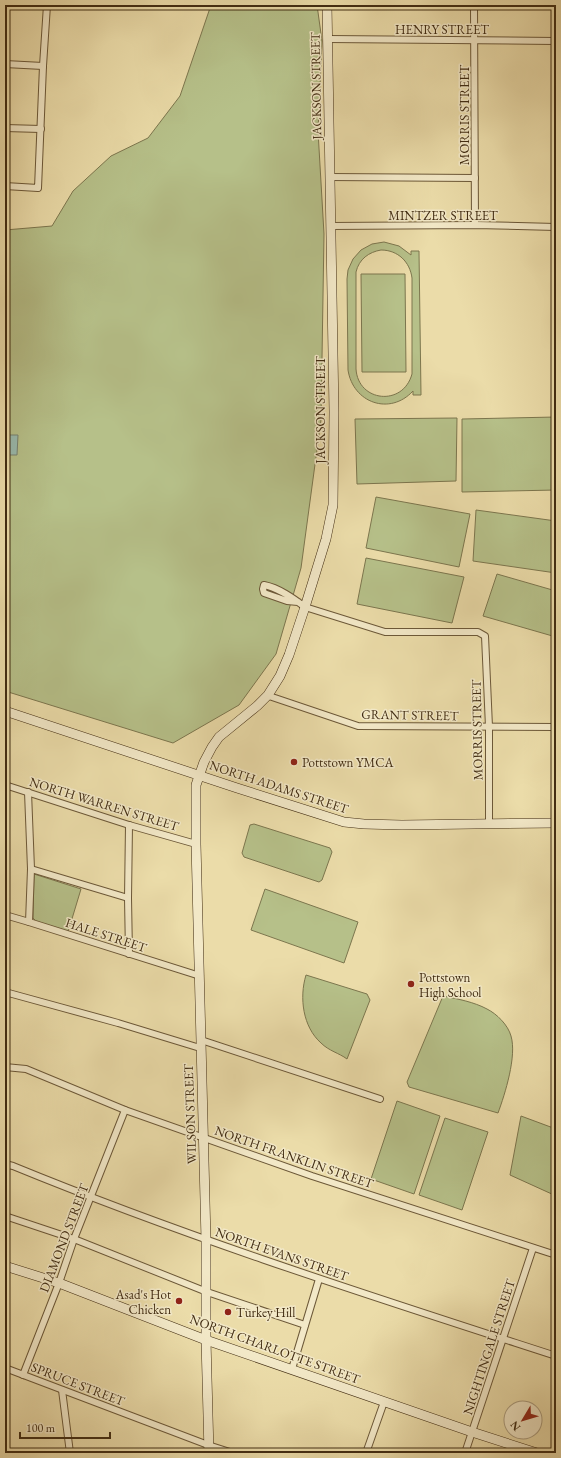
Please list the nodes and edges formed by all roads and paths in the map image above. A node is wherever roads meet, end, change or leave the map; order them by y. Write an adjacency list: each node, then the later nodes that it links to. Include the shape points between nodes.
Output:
1 (47, 5): 8 (street)
2 (327, 5): 4 (street, JACKSON STREET)
3 (474, 5): 5 (street, MORRIS STREET)
4 (328, 39): 5 (street, HENRY STREET); 11 (street, JACKSON STREET)
5 (475, 40): 6 (street, HENRY STREET); 12 (street, MORRIS STREET)
6 (556, 41)
7 (5, 64): 8 (street)
8 (43, 66): 10 (street)
9 (5, 128): 10 (street)
10 (41, 129): 13 (street, via 38,188)
11 (330, 177): 12 (street); 15 (street, JACKSON STREET)
12 (475, 178): 14 (street, MORRIS STREET)
13 (5, 186)
14 (475, 225): 15 (street, MINTZER STREET); 16 (street, MINTZER STREET)
15 (330, 226): 17 (street, JACKSON STREET, via 333,505 326,539)
16 (556, 227)
17 (302, 604): 17 (street, via 271,586 264,585 264,593); 18 (street, JACKSON STREET, via 283,668); 20 (street, MORRIS STREET, via 385,632 478,632 485,636)
18 (268, 694): 20 (street, GRANT STREET, via 358,726); 22 (street, JACKSON STREET, via 219,737)
19 (5, 711): 22 (street, NORTH ADAMS STREET)
20 (489, 727): 21 (street, GRANT STREET); 25 (street, MORRIS STREET)
21 (556, 727)
22 (199, 775): 25 (street, NORTH ADAMS STREET, via 344,822); 28 (street, WILSON STREET, via 196,785)
23 (5, 785): 24 (street, NORTH WARREN STREET)
24 (28, 792): 27 (street, NORTH WARREN STREET); 29 (street)
25 (489, 823): 26 (street, NORTH ADAMS STREET)
26 (556, 823)
27 (129, 826): 28 (street, NORTH WARREN STREET); 30 (street)
28 (196, 844): 34 (street, WILSON STREET)
29 (31, 869): 30 (street); 32 (street)
30 (128, 898): 33 (street)
31 (5, 915): 32 (street, HALE STREET)
32 (29, 922): 33 (street, HALE STREET)
33 (129, 954): 34 (street, HALE STREET)
34 (200, 976): 36 (street, WILSON STREET)
35 (5, 992): 36 (street)
36 (201, 1044): 38 (street); 40 (street, WILSON STREET)
37 (5, 1067): 39 (street, NORTH FRANKLIN STREET, via 26,1069)
38 (380, 1099)
39 (125, 1110): 40 (street, NORTH FRANKLIN STREET); 42 (street, DIAMOND STREET)
40 (204, 1137): 45 (street, WILSON STREET); 46 (street, NORTH FRANKLIN STREET, via 312,1176)
41 (5, 1164): 42 (street, NORTH EVANS STREET)
42 (90, 1198): 44 (street, DIAMOND STREET); 45 (street, NORTH EVANS STREET)
43 (5, 1216): 44 (street)
44 (74, 1239): 50 (street, DIAMOND STREET); 51 (street)
45 (206, 1240): 49 (street, NORTH EVANS STREET); 51 (street, WILSON STREET)
46 (533, 1248): 47 (street, NORTH FRANKLIN STREET); 53 (street, NIGHTINGALE STREET)
47 (556, 1255)
48 (5, 1266): 50 (street, NORTH CHARLOTTE STREET)
49 (319, 1279): 52 (street); 53 (street, NORTH EVANS STREET)
50 (59, 1283): 54 (street, NORTH CHARLOTTE STREET); 58 (street, DIAMOND STREET)
51 (207, 1292): 52 (street); 54 (street, WILSON STREET)
52 (305, 1324): 57 (street)
53 (503, 1339): 55 (street, NORTH EVANS STREET); 61 (street, NIGHTINGALE STREET)
54 (206, 1340): 57 (street, NORTH CHARLOTTE STREET); 62 (street, WILSON STREET)
55 (556, 1356)
56 (5, 1368): 58 (street, SPRUCE STREET)
57 (292, 1369): 60 (street, NORTH CHARLOTTE STREET)
58 (23, 1375): 59 (street, SPRUCE STREET)
59 (62, 1390): 62 (street, SPRUCE STREET); 63 (street)
60 (384, 1402): 61 (street, NORTH CHARLOTTE STREET); 65 (street)
61 (472, 1432): 66 (street, NIGHTINGALE STREET); 67 (street, NORTH CHARLOTTE STREET)
62 (208, 1449): 64 (street, SPRUCE STREET)
63 (70, 1453)
64 (233, 1453)
65 (366, 1453)
66 (465, 1453)
67 (537, 1453)

